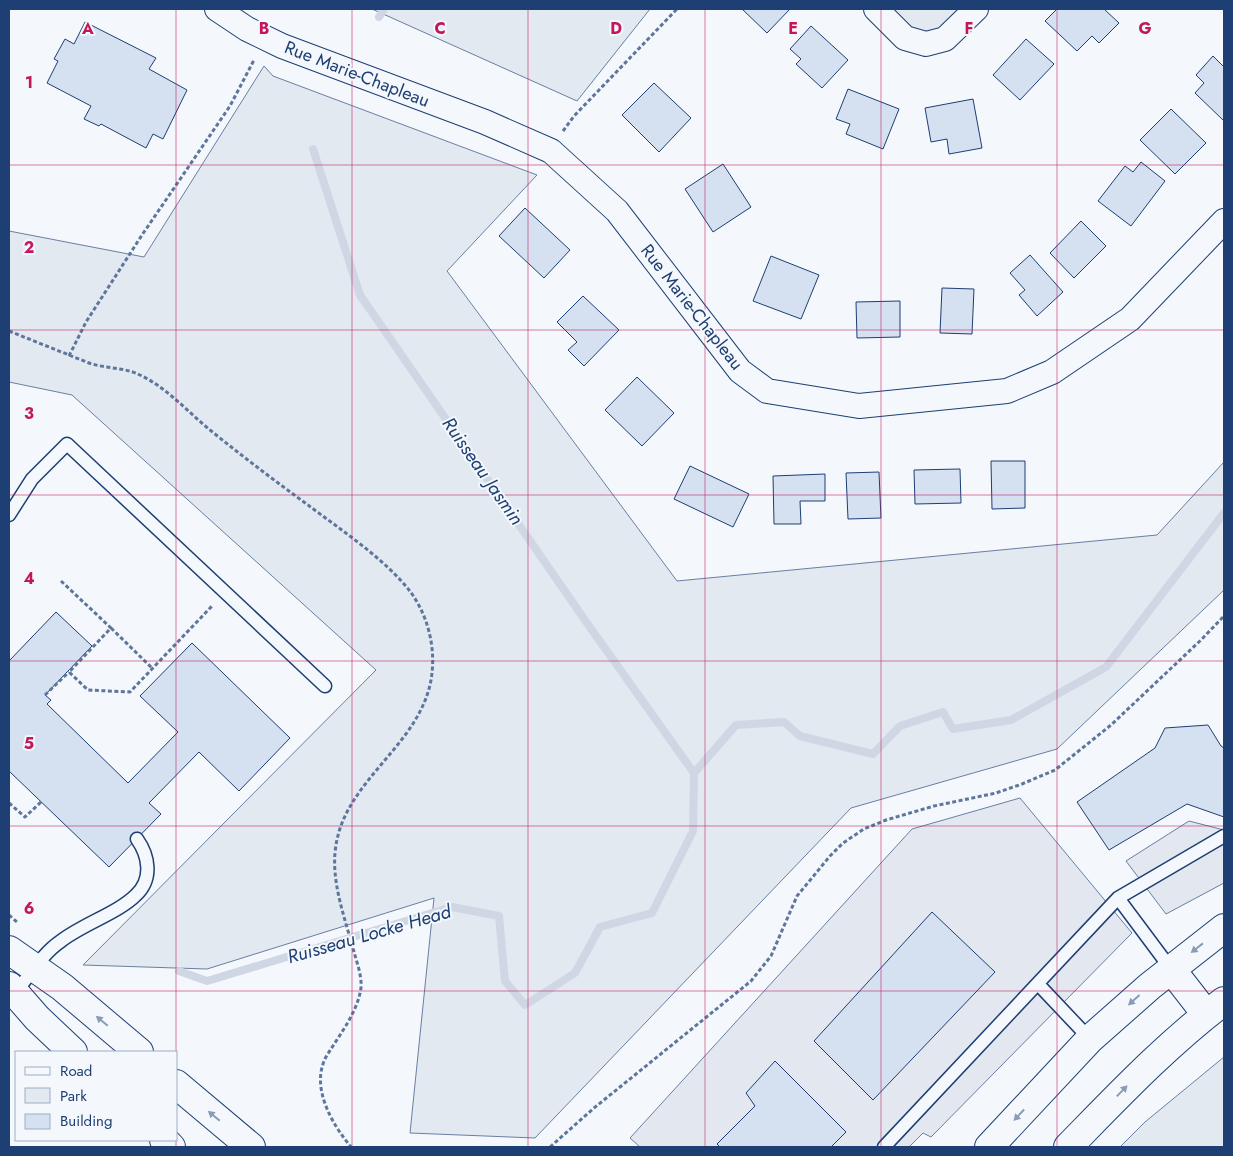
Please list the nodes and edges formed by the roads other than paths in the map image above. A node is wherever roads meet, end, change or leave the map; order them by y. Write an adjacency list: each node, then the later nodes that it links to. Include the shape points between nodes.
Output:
1 (217, 9): 4 (street, Rue Marie-Chapleau, via 247,29 282,46 485,122 550,151 617,211 740,371 767,391 859,406 1007,391 1052,372 1130,319)
2 (876, 9): 3 (street, via 906,38 926,44 945,39)
3 (976, 9)
4 (1224, 221)
5 (9, 514): 6 (lane, via 32,479 66,444)
6 (325, 686)
7 (1224, 836): 9 (lane)
8 (137, 839): 12 (lane, via 145,850 148,872 138,894 59,941)
9 (1118, 898): 13 (lane); 14 (lane)
10 (1224, 928): 13 (main road, one-way to 13)
11 (9, 950): 12 (main road)
12 (35, 968): 15 (lane); 19 (main road, one-way to 12)
13 (1171, 969): 16 (main road); 17 (main road, one-way to 17)
14 (1038, 984): 17 (lane); 22 (lane)
15 (12, 989): 18 (main road)
16 (1215, 1007): 24 (main road, one-way to 16, via 1125,1088)
17 (1090, 1039): 23 (main road, one-way to 23)
18 (72, 1051)
19 (138, 1051)
20 (178, 1086): 21 (main road, one-way to 20)
21 (251, 1147)
22 (884, 1147)
23 (989, 1147)
24 (1068, 1147)

